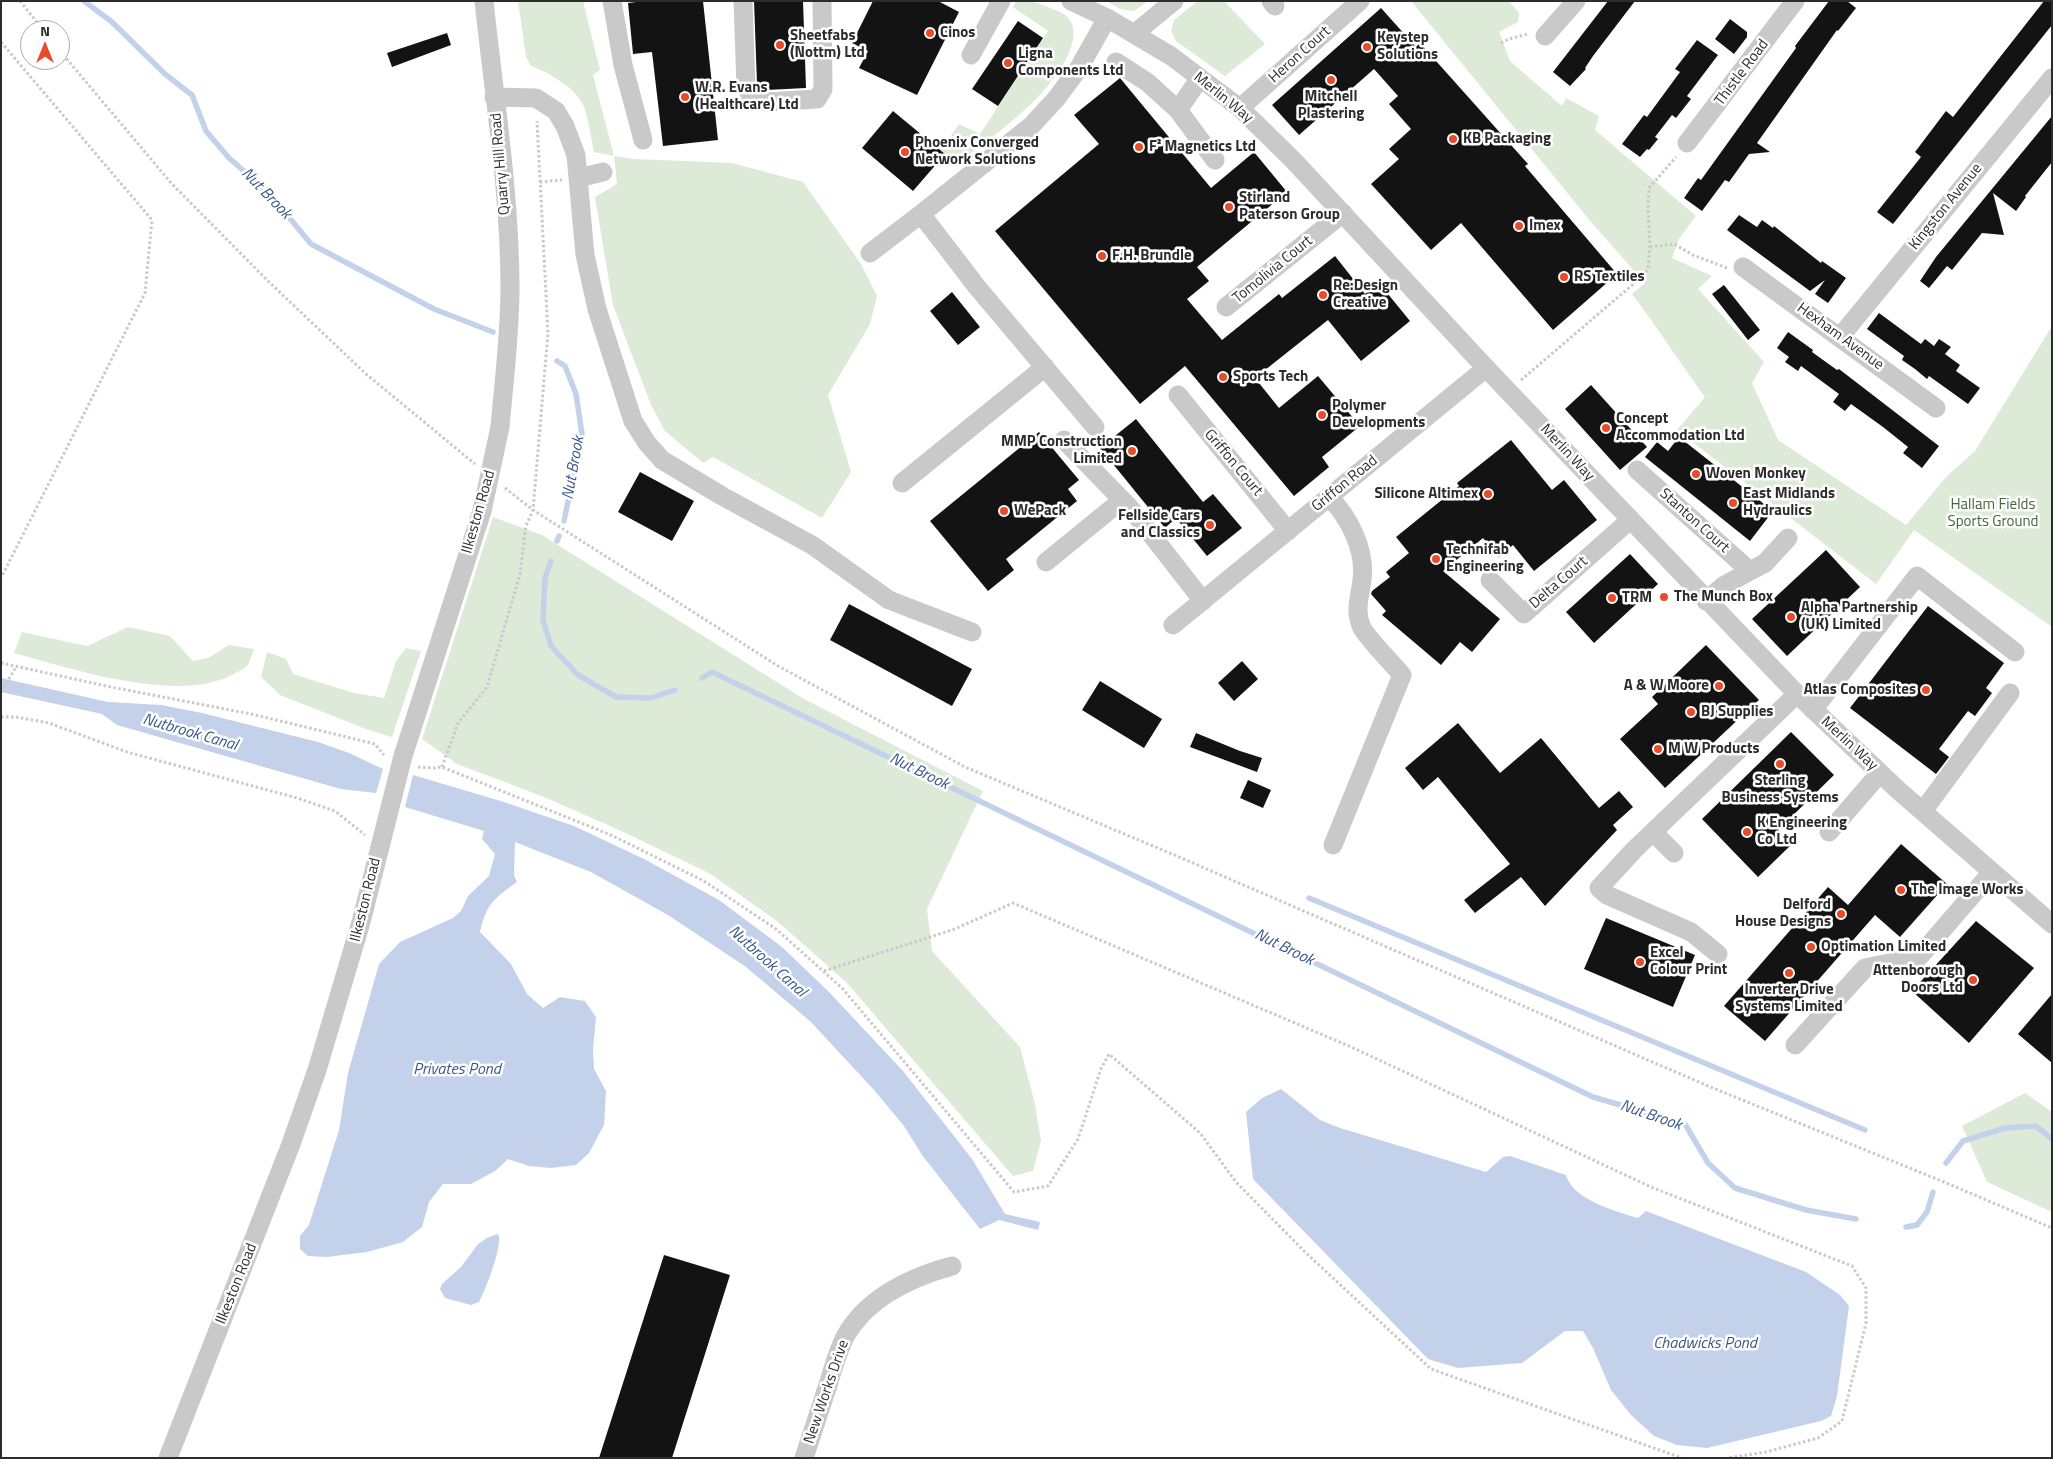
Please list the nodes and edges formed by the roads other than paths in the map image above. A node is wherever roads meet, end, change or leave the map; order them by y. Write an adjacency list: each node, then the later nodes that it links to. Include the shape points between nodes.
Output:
1 (484, 1): 18 (street, Quarry Hill Road)
2 (612, 1): 21 (street)
3 (743, 1): 4 (street, via 746,88 754,99 768,102 817,99 823,89)
4 (822, 1)
5 (1001, 1): 14 (street)
6 (1071, 1): 11 (street, Merlin Way)
7 (1174, 1): 12 (street)
8 (1360, 1): 19 (street, Heron Court)
9 (1576, 1): 13 (street)
10 (1795, 1): 22 (street, Thistle Road)
11 (1107, 18): 12 (street, Merlin Way); 27 (street, via 1079,68 1032,126)
12 (1134, 34): 16 (street, Merlin Way)
13 (1545, 36)
14 (971, 55)
15 (1116, 62): 20 (street, via 1147,82)
16 (1200, 78): 19 (street, Merlin Way); 20 (street)
17 (2052, 78): 32 (street, Kingston Avenue)
18 (494, 97): 25 (street, via 536,98 556,110 576,156); 31 (street, Quarry Hill Road, via 510,267)
19 (1240, 108): 26 (street, Merlin Way)
20 (1178, 110): 23 (street)
21 (643, 140)
22 (1687, 143)
23 (1215, 160)
24 (603, 172): 25 (street)
25 (578, 178): 52 (street, via 586,255 597,310 633,421 647,443 662,460 812,546 889,600)
26 (1343, 213): 30 (street, Tomolivia Court); 34 (street, Merlin Way)
27 (921, 214): 28 (street); 33 (street)
28 (870, 252)
29 (1743, 267): 32 (street, Hexham Avenue)
30 (1226, 307)
31 (509, 328): 68 (street, Ilkeston Road, bridge, via 500,427 482,511 407,762 390,806 341,993 291,1144)
32 (1840, 337): 36 (street, Hexham Avenue)
33 (1045, 367): 37 (street); 40 (street)
34 (1486, 368): 41 (street, Griffon Road); 43 (street, Merlin Way)
35 (1178, 395): 44 (street, Griffon Court)
36 (1936, 408)
37 (1095, 427)
38 (1064, 440): 42 (street)
39 (1637, 470): 47 (street, Stanton Court)
40 (902, 484)
41 (1329, 497): 44 (street, Griffon Road); 61 (street, via 1340,508 1360,550 1362,578 1357,608 1362,629 1402,675)
42 (1122, 500): 46 (street); 49 (street)
43 (1630, 520): 48 (street, Delta Court, via 1524,614); 50 (street, Merlin Way)
44 (1288, 531): 49 (street, Griffon Road)
45 (1788, 538): 47 (street, via 1765,563)
46 (1046, 562)
47 (1750, 571): 50 (street, via 1723,586)
48 (1490, 580)
49 (1203, 601): 51 (street, Griffon Road)
50 (1706, 601): 55 (street, Merlin Way)
51 (1173, 625)
52 (972, 632)
53 (2015, 652): 56 (street, via 1916,576)
54 (2010, 693): 58 (street)
55 (1797, 694): 56 (street, Merlin Way); 59 (street)
56 (1813, 710): 57 (street, Merlin Way)
57 (1880, 772): 58 (street, Merlin Way); 60 (street)
58 (1923, 811): 63 (street, Merlin Way)
59 (1653, 832): 62 (street); 65 (street, via 1599,888 1607,895 1691,932)
60 (1830, 832)
61 (1333, 845)
62 (1674, 853)
63 (1992, 872): 64 (street, Merlin Way); 66 (street, via 1919,957 1865,968)
64 (2052, 924)
65 (1718, 954)
66 (1795, 1045)
67 (952, 1266): 69 (street, New Works Drive, via 930,1272 883,1296 846,1335)
68 (168, 1458)
69 (804, 1458)

